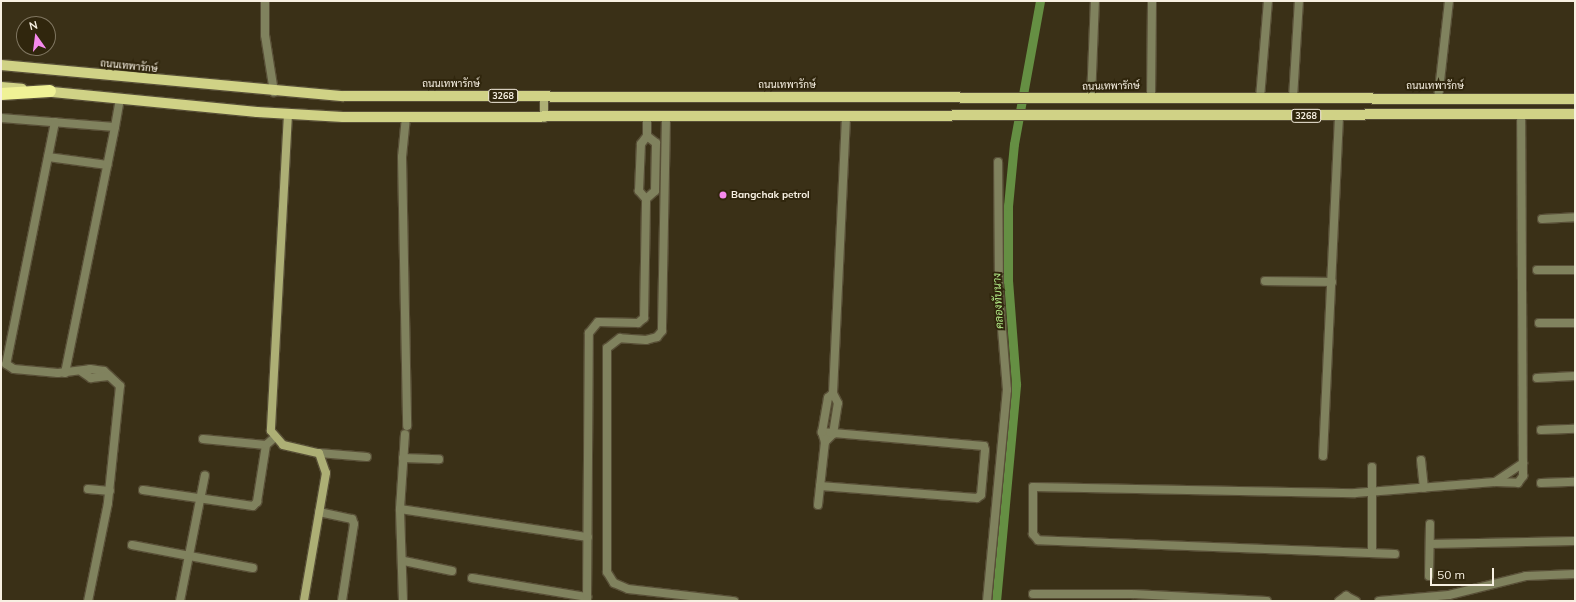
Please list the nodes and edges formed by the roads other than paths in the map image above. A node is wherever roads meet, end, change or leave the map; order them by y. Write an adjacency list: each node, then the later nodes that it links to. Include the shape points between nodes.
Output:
1 (265, 1): 10 (street, via 265,35)
2 (1095, 1): 17 (street)
3 (1152, 1): 13 (street)
4 (1268, 1): 14 (street)
5 (1298, 1): 15 (street)
6 (1449, 1): 18 (street)
7 (1, 65): 10 (main road, ถนนเทพารักษ์ / 3268)
8 (1, 87): 9 (main road, 3268)
9 (50, 91): 11 (highway); 16 (main road, 3268)
10 (274, 92): 12 (main road, ถนนเทพารักษ์ / 3268, via 344,96)
11 (1, 94)
12 (544, 97): 17 (main road, ถนนเทพารักษ์ / 3268); 27 (street)
13 (1152, 98): 14 (main road, ถนนเทพารักษ์ / 3268); 17 (main road, ถนนเทพารักษ์ / 3268)
14 (1260, 98): 15 (main road, ถนนเทพารักษ์ / 3268)
15 (1292, 98): 18 (main road, ถนนเทพารักษ์ / 3268)
16 (120, 99): 20 (main road, 3268); 31 (street)
17 (1090, 99)
18 (1438, 99): 19 (main road, ถนนเทพารักษ์ / 3268)
19 (1575, 99)
20 (288, 114): 24 (main road, 3268); 53 (street, via 272,423)
21 (1521, 114): 22 (main road, 3268); 23 (main road, 3268); 63 (street)
22 (1575, 114)
23 (1339, 116): 25 (main road, 3268); 42 (street)
24 (406, 117): 27 (main road, 3268); 60 (street, via 402,157 406,430)
25 (846, 117): 29 (main road, 3268); 48 (street)
26 (1, 118): 30 (street)
27 (544, 118): 28 (main road, 3268)
28 (647, 118): 29 (main road, 3268); 32 (street)
29 (666, 118): 101 (street, via 662,330 657,337 646,340 620,338 607,348 607,572 614,583 628,588)
30 (55, 122): 31 (street); 33 (street)
31 (115, 127): 35 (street)
32 (647, 136): 36 (street, via 641,144 639,190); 36 (street, via 656,143 655,191)
33 (48, 157): 35 (street); 45 (street, via 6,364 14,370)
34 (998, 162): 102 (street, via 999,292 1007,390)
35 (107, 165): 45 (street)
36 (646, 199): 80 (street, via 643,322 598,322 589,333)
37 (1575, 217): 38 (street)
38 (1542, 218)
39 (1538, 270): 40 (street)
40 (1575, 270)
41 (1265, 281): 42 (street)
42 (1332, 282): 58 (street)
43 (1539, 323): 44 (street)
44 (1575, 323)
45 (65, 374): 73 (street, via 104,371 121,392)
46 (1575, 376): 47 (street)
47 (1537, 378)
48 (833, 393): 51 (street, via 828,398); 52 (street, via 838,403)
49 (1575, 429): 50 (street)
50 (1541, 430)
51 (822, 432): 52 (street); 55 (street)
52 (833, 434): 55 (street); 69 (street, via 984,446 981,495 973,498)
53 (274, 438): 56 (street); 57 (street, via 283,445 312,448)
54 (203, 439): 56 (street)
55 (825, 442): 69 (street)
56 (266, 445): 75 (street, via 257,502 253,506)
57 (320, 453): 59 (street); 78 (street, via 326,473)
58 (1323, 456)
59 (367, 457)
60 (403, 458): 61 (street); 77 (street)
61 (439, 458)
62 (1421, 460): 70 (street)
63 (1523, 463): 66 (street); 66 (street, via 1523,476 1518,483)
64 (1372, 467): 74 (street)
65 (205, 475): 75 (street)
66 (1495, 482): 70 (street)
67 (1575, 482): 68 (street)
68 (1541, 483)
69 (820, 486): 76 (street)
70 (1424, 488): 74 (street)
71 (88, 489): 73 (street)
72 (143, 490): 75 (street)
73 (110, 491): 96 (street)
74 (1374, 493): 84 (street); 84 (street, via 1171,491 1038,484 1032,493 1033,534 1038,540)
75 (201, 501): 86 (street)
76 (818, 505)
77 (400, 509): 80 (street); 87 (street)
78 (319, 512): 98 (street); 99 (street, via 352,519 354,524)
79 (1430, 524): 82 (street)
80 (588, 537): 95 (street)
81 (1575, 541): 82 (street)
82 (1430, 544): 91 (street)
83 (132, 545): 86 (street)
84 (1372, 551): 85 (street)
85 (1395, 554)
86 (189, 558): 88 (street); 97 (street)
87 (404, 560): 89 (street); 100 (street)
88 (253, 568)
89 (452, 571)
90 (1575, 574): 106 (street, via 1526,576 1449,595)
91 (1428, 576)
92 (472, 578): 95 (street)
93 (1033, 594): 94 (street)
94 (1139, 598): 103 (street)
95 (587, 599)
96 (88, 601)
97 (180, 601)
98 (304, 601)
99 (342, 601)
100 (403, 601)
101 (734, 601)
102 (987, 601)
103 (1267, 601)
104 (1339, 601): 105 (street, via 1346,596)
105 (1356, 601)
106 (1379, 601)

